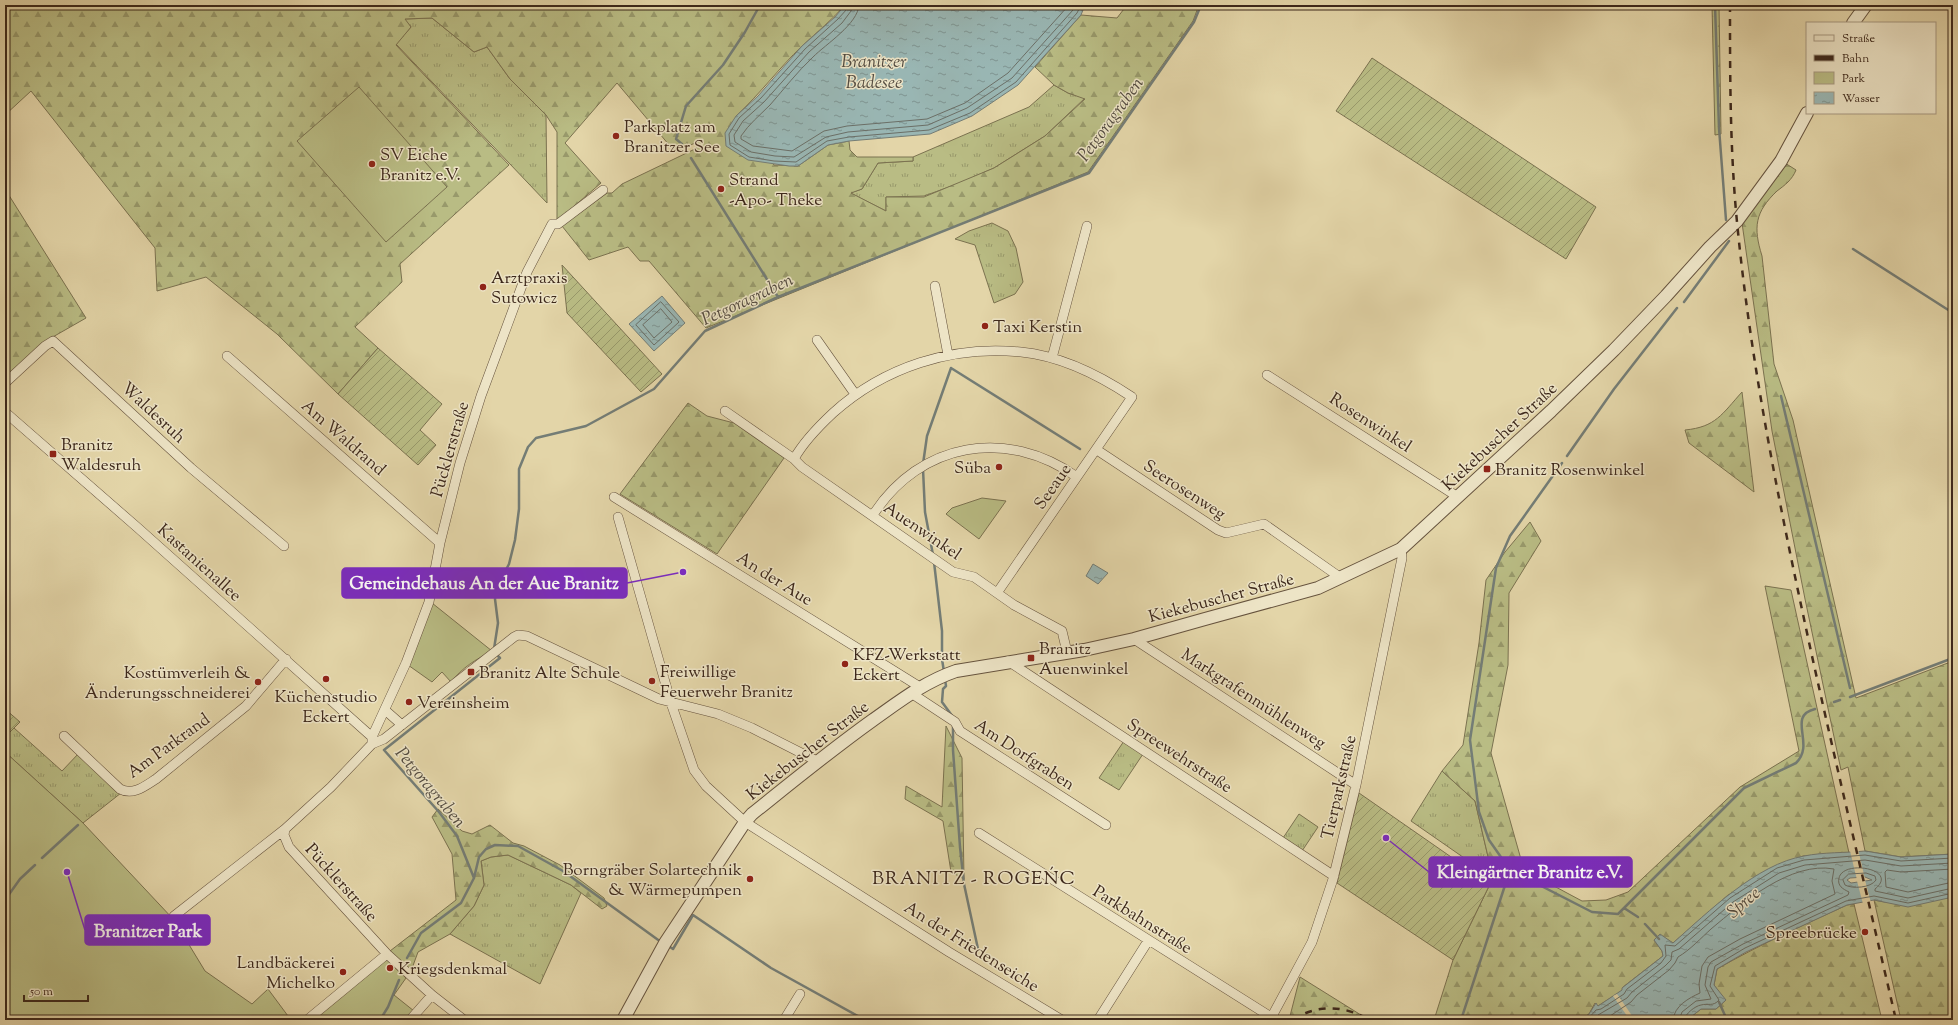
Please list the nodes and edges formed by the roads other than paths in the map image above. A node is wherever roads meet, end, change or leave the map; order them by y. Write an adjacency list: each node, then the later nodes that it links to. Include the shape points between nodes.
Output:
1 (1866, 5): 2 (street)
2 (1854, 22)
3 (1807, 114): 20 (street, Kiekebuscher Straße, via 1781,161 1737,221 1614,350)
4 (603, 190): 23 (street, Pücklerstraße, via 558,224 552,224 528,272 477,406)
5 (1087, 226): 10 (street)
6 (935, 286): 8 (street)
7 (817, 340): 13 (street)
8 (948, 355): 10 (street, via 991,351 1021,352); 13 (street, via 896,371)
9 (227, 356): 23 (street, Am Waldrand)
10 (1052, 358): 16 (street, Seeaue, via 1093,374 1132,397)
11 (1267, 374): 20 (street, Rosenwinkel)
12 (5, 383): 24 (street, Waldesruh, via 44,346 53,341 191,468)
13 (855, 394): 17 (street, via 810,436)
14 (725, 411): 17 (street, Auenwinkel)
15 (5, 412): 30 (street, Kastanienallee)
16 (1097, 450): 18 (street, Seeaue); 26 (street, Seerosenweg, via 1218,530 1226,533 1264,524)
17 (794, 460): 21 (street, Auenwinkel)
18 (1077, 477): 21 (street, via 1048,459 1023,451 1007,448 968,449 950,453 902,481); 27 (street, Seeaue)
19 (614, 496): 32 (street, An der Aue)
20 (1458, 497): 25 (street, Kiekebuscher Straße)
21 (873, 515): 27 (street, Auenwinkel, via 953,572 974,577)
22 (618, 517): 33 (street, An der Friedenseiche)
23 (440, 543): 34 (street, Pücklerstraße, via 430,602)
24 (284, 546)
25 (1401, 549): 26 (street, Kiekebuscher Straße); 39 (street, Tierparkstraße, via 1402,558)
26 (1341, 578): 28 (street, Kiekebuscher Straße, via 1318,588)
27 (997, 593): 29 (street, Auenwinkel, via 1062,631)
28 (1134, 639): 29 (street, Kiekebuscher Straße); 39 (street, Markgrafenmühlenweg)
29 (1067, 652): 31 (street, Kiekebuscher Straße)
30 (286, 659): 36 (street, Am Parkrand, via 246,706 156,779 132,792 120,789); 37 (street, Kastanienallee)
31 (1008, 661): 32 (street, Kiekebuscher Straße, via 956,671); 44 (street, Spreewehrstraße)
32 (915, 690): 38 (street, Kiekebuscher Straße); 41 (street, Am Dorfgraben, via 955,722 960,731)
33 (671, 703): 35 (street, via 527,636 518,635); 38 (street, via 718,714); 40 (street, An der Friedenseiche, via 694,770 706,786)
34 (385, 710): 35 (street); 37 (street, Pücklerstraße)
35 (402, 725): 37 (street, via 384,739)
36 (64, 736)
37 (372, 741): 42 (street, via 361,757)
38 (817, 761): 40 (street, Kiekebuscher Straße)
39 (1356, 785): 44 (street, Tierparkstraße)
40 (745, 822): 54 (street, Kiekebuscher Straße, via 665,943); 56 (street, An der Friedenseiche, via 949,952)
41 (1106, 825)
42 (285, 829): 45 (street); 47 (street, Pücklerstraße, via 284,835 289,847)
43 (979, 833): 46 (street, Parkbahnstraße)
44 (1334, 876): 50 (street, Tierparkstraße, via 1312,942)
45 (174, 916)
46 (1148, 941): 50 (street, Parkbahnstraße); 57 (street)
47 (387, 954): 49 (street, Pücklerstraße); 51 (street)
48 (800, 994): 55 (street)
49 (432, 995): 52 (street); 53 (street, Pücklerstraße)
50 (1271, 1019)
51 (307, 1020)
52 (410, 1020)
53 (464, 1020)
54 (623, 1020)
55 (784, 1020)
56 (1062, 1020)
57 (1098, 1020)

